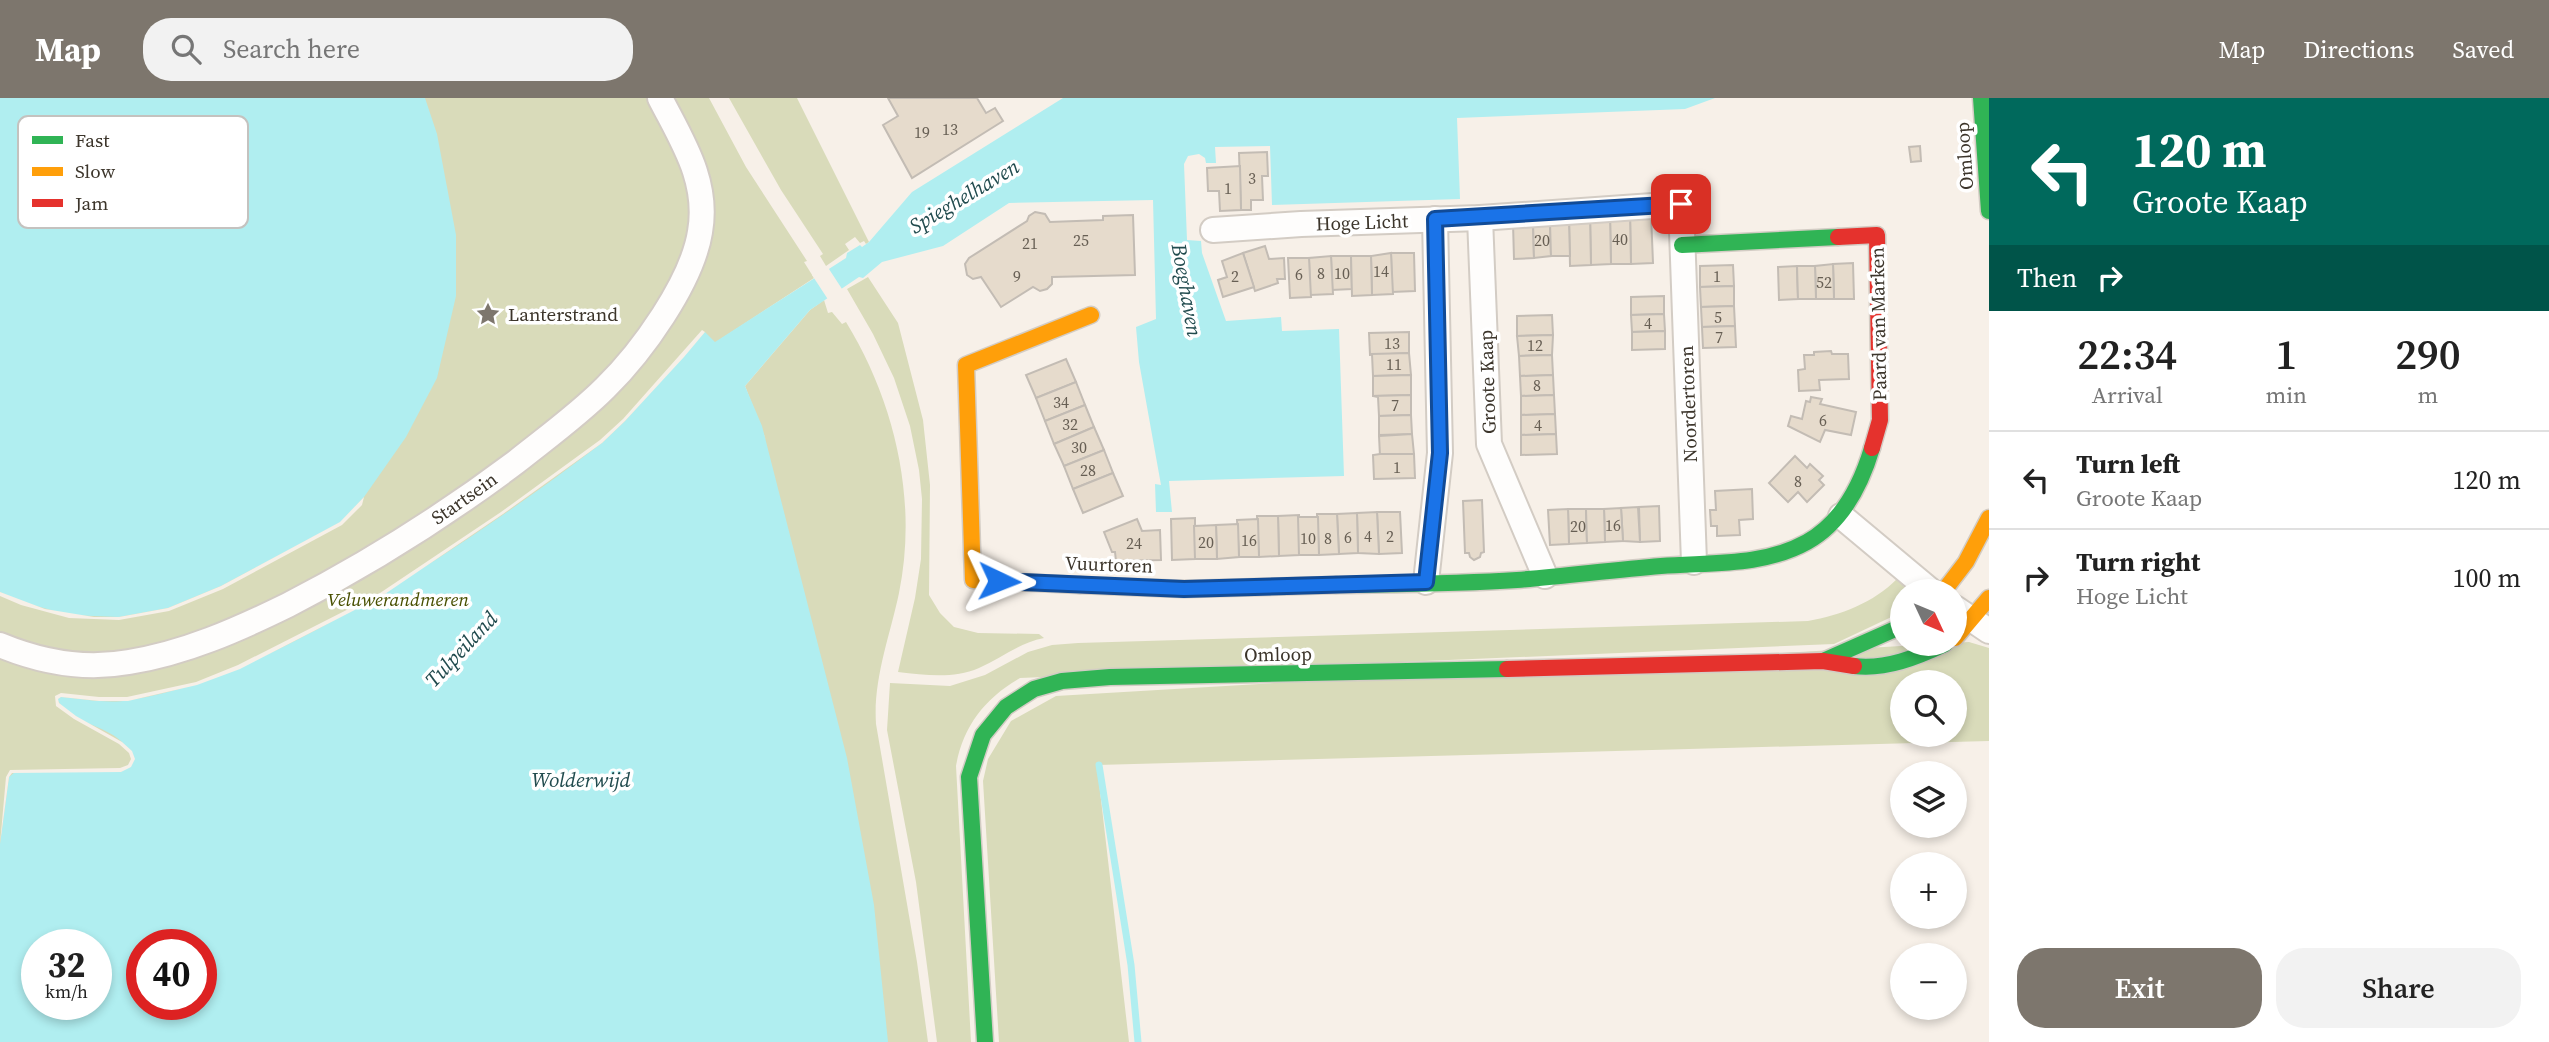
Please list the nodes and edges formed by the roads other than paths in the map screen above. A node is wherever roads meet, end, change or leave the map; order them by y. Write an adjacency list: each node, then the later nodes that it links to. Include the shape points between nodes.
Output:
1 (660, 98): 19 (street, Startsein, via 698,177 702,217 697,248 647,340 583,409 496,477 404,539 310,593 218,637 163,654 100,665 45,660)
2 (1981, 98): 3 (street, Omloop)
3 (1989, 211)
4 (1480, 218): 5 (street, Hoge Licht); 7 (street, Hoge Licht, via 1681,204); 12 (street, Groote Kaap, via 1489,444)
5 (1435, 219): 6 (street, Hoge Licht); 15 (street, via 1440,453)
6 (1213, 230)
7 (1682, 245): 9 (street, Paard van Marken, via 1877,235 1880,421 1874,447); 11 (street, Noordertoren)
8 (1091, 315): 15 (street, Vuurtoren, via 966,365 973,580 1184,589)
9 (1841, 516): 11 (street, Paard van Marken, via 1809,542 1766,558); 13 (street)
10 (1989, 518): 14 (street)
11 (1694, 562): 12 (street, Paard van Marken)
12 (1545, 576): 15 (street, Paard van Marken)
13 (1916, 579)
14 (1953, 579)
15 (1426, 582)
16 (1989, 598): 17 (street)
17 (1968, 624)
18 (1890, 631): 21 (street, Omloop)
19 (0, 645)
20 (1920, 656): 21 (street, Omloop, via 1863,667)
21 (1824, 661): 22 (street, Omloop, via 1110,677 1062,681 1034,689 1006,707 983,735 969,777)
22 (985, 1042)

